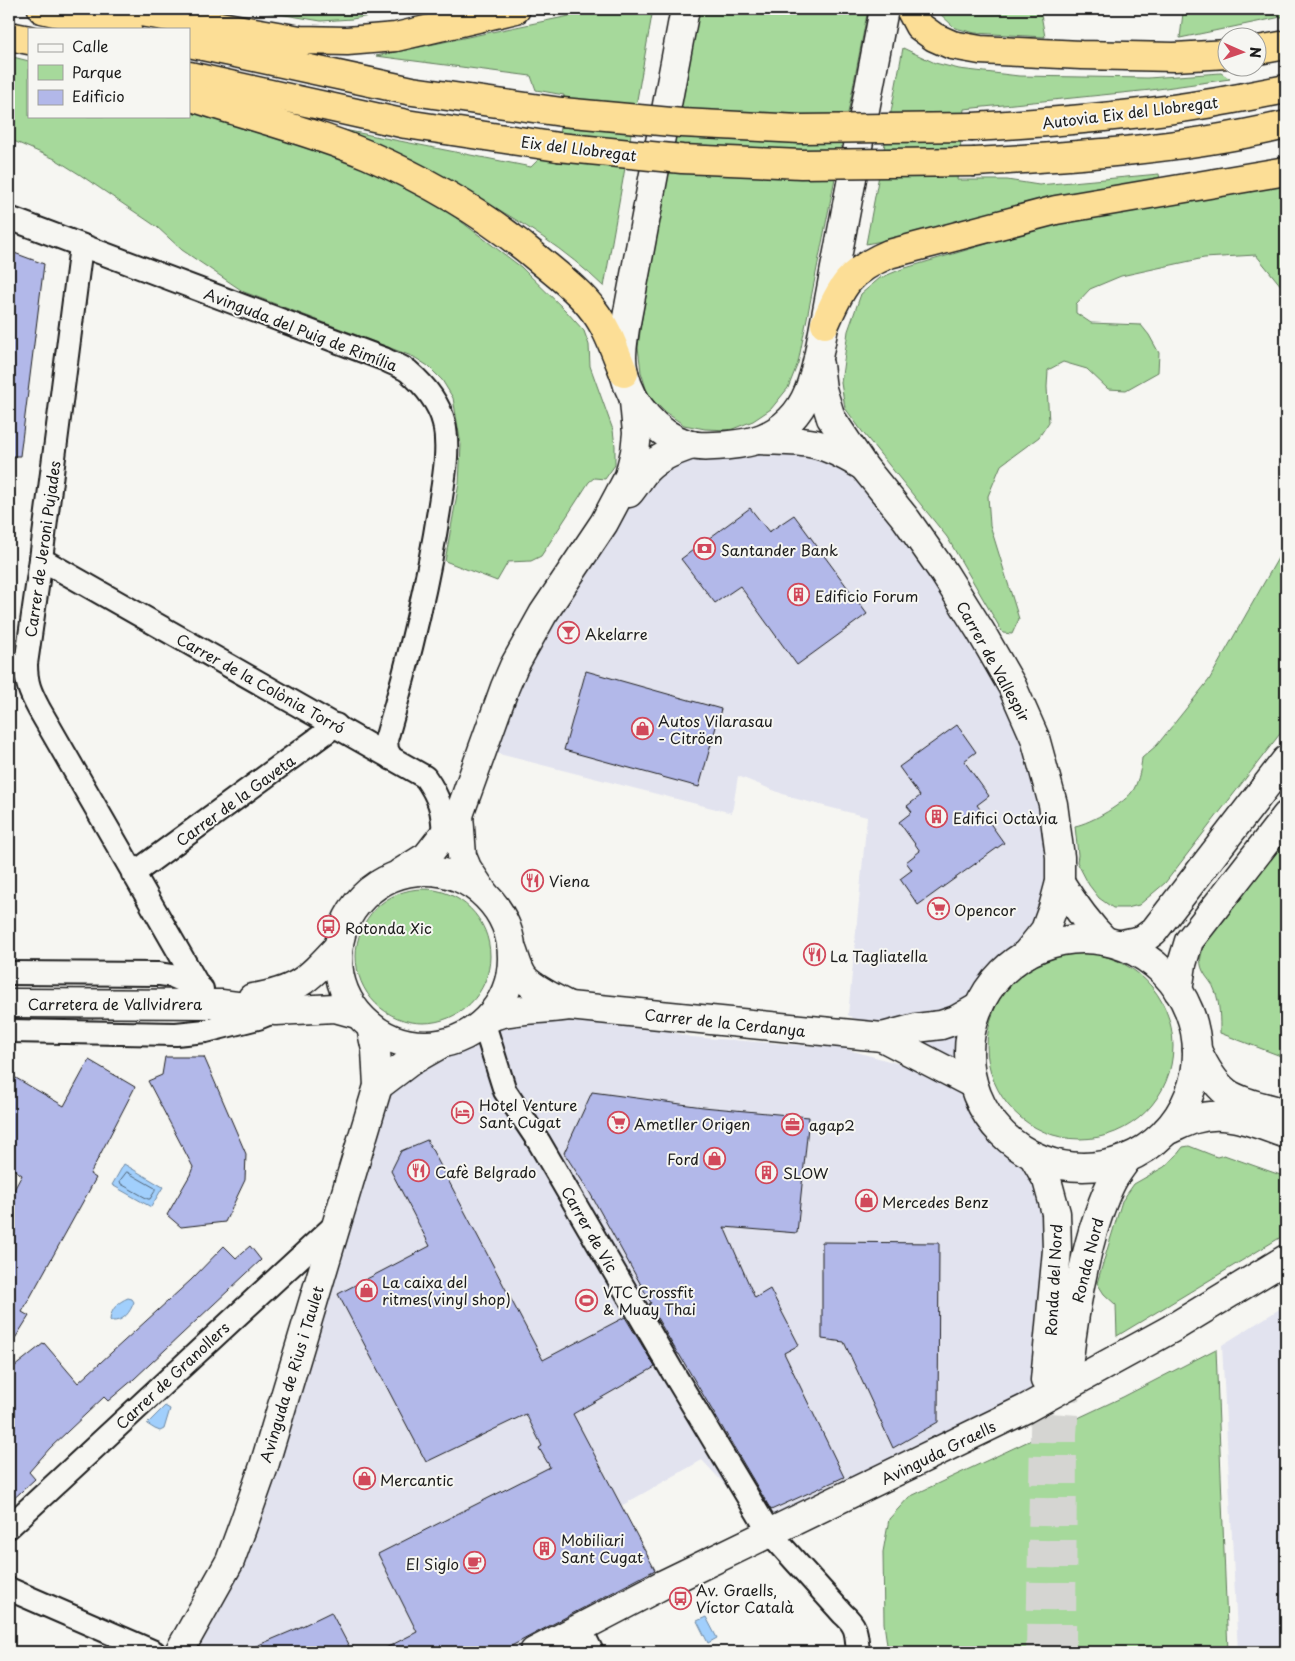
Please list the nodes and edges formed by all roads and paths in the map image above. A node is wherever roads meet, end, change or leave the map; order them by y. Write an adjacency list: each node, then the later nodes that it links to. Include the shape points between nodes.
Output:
1 (42, 9): 7 (highway)
2 (123, 9): 3 (highway, via 300,40 347,41 396,37)
3 (516, 9)
4 (685, 9): 23 (main road, via 625,328 622,347)
5 (884, 9): 21 (main road)
6 (910, 9): 11 (highway, via 919,26 934,37 952,45 980,50 1174,57)
7 (123, 28)
8 (190, 43): 13 (highway, Autovia Eix del Llobregat, bridge, via 412,91 562,112 682,124 790,129 973,127 1134,114)
9 (1286, 45): 10 (highway)
10 (1268, 48)
11 (1218, 55)
12 (190, 76): 16 (highway, Eix del Llobregat, bridge, via 406,124 558,147 682,159 801,164 975,162 1074,156)
13 (1286, 89)
14 (190, 96): 23 (highway, via 369,156 448,196 485,219 528,250 582,297 604,326)
15 (1286, 125): 16 (highway)
16 (1255, 132): 17 (highway)
17 (1286, 132)
18 (1286, 171): 21 (highway, via 1056,210 889,254 856,271 836,297)
19 (9, 218): 20 (street, Avinguda del Puig de Rimília)
20 (81, 246): 29 (street, Carrer de Jeroni Pujades); 32 (street, Avinguda del Puig de Rimília, via 384,359 406,370 436,402 444,423 446,443 443,483 431,565 386,740)
21 (824, 324): 22 (main road)
22 (818, 358): 25 (main road, via 803,403 782,427); 27 (main road, Carrer de Vallespir, via 821,384 832,418)
23 (624, 373): 24 (main road)
24 (634, 401): 26 (main road, via 654,424 673,438); 28 (main road, via 635,452 629,476)
25 (759, 440): 26 (main road, via 746,444); 27 (main road, Carrer de Vallespir, via 816,445)
26 (692, 445): 28 (main road, via 654,462)
27 (864, 466): 38 (main road, Carrer de Vallespir, via 944,573 1024,711 1041,756 1053,804)
28 (604, 523): 35 (main road, via 543,614 518,659)
29 (41, 559): 30 (street, Carrer de Jeroni Pujades, via 26,678); 31 (street, Carrer de la Colònia Torró)
30 (19, 685): 37 (street, Carrer de Jeroni Pujades)
31 (336, 726): 32 (street, Carrer de la Colònia Torró); 37 (street, Carrer de la Gaveta)
32 (392, 759): 35 (street, Carrer de la Colònia Torró, via 425,777 435,790)
33 (1286, 760): 40 (main road, via 1154,930 1142,940)
34 (1286, 816): 46 (main road, via 1189,941)
35 (451, 825): 36 (main road, via 427,856); 39 (main road, via 467,868)
36 (400, 873): 39 (main road, via 443,873); 41 (main road, via 364,895 348,917)
37 (133, 874): 45 (street, Carrer de Jeroni Pujades)
38 (1060, 882): 40 (main road, via 1091,928); 43 (main road, Carrer de Vallespir, via 1044,930)
39 (484, 893): 42 (main road, via 494,903 507,927)
40 (1113, 942): 43 (main road, via 1065,940); 46 (main road, via 1153,963)
41 (338, 947): 48 (main road, Carretera de Vallvidrera, via 310,976 288,990); 52 (main road, via 341,985)
42 (513, 952): 49 (main road, Carrer de la Cerdanya, via 524,978); 53 (main road, via 507,986)
43 (1026, 954): 50 (main road, via 993,981)
44 (9, 973): 45 (street, Carretera de Vallvidrera, via 158,974)
45 (199, 987): 48 (street, Carretera de Vallvidrera)
46 (1178, 991): 57 (main road, via 1193,1025)
47 (9, 1003): 48 (main road, Carretera de Vallvidrera)
48 (221, 1004): 51 (main road, Carretera de Vallvidrera)
49 (569, 1006): 53 (main road, Carrer de la Cerdanya, via 513,1011 493,1016); 55 (main road, Carrer de la Cerdanya)
50 (977, 1008): 55 (main road, Carrer de la Cerdanya, via 941,1026 916,1028); 58 (main road, via 969,1044)
51 (276, 1010): 52 (main road, Carretera de Vallvidrera, via 335,1008); 54 (street, Carretera de Vallvidrera, via 206,1031 176,1034)
52 (364, 1021): 56 (main road, via 406,1043); 59 (main road, Avinguda de Rius i Taulet, via 376,1050)
53 (486, 1022): 56 (main road, via 467,1036); 69 (street, Carrer de Vic, via 505,1091 539,1142)
54 (9, 1031)
55 (882, 1037): 58 (main road, Carrer de la Cerdanya)
56 (440, 1044): 59 (main road)
57 (1197, 1050): 60 (main road, via 1209,1073 1226,1092); 61 (main road, via 1190,1094)
58 (973, 1084): 63 (main road, via 995,1126 1011,1142)
59 (378, 1086): 65 (main road, Avinguda de Rius i Taulet)
60 (1286, 1113)
61 (1166, 1131): 62 (main road, via 1205,1116 1230,1116); 64 (main road)
62 (1286, 1134)
63 (1033, 1156): 64 (main road, via 1081,1168); 67 (main road, Ronda del Nord, via 1048,1180 1056,1213)
64 (1128, 1159): 67 (main road, Ronda Nord, via 1115,1176 1101,1206)
65 (336, 1224): 68 (street, Carrer de Granollers); 73 (main road, Avinguda de Rius i Taulet, via 246,1520 230,1561)
66 (1286, 1259): 69 (main road, Avinguda Graells, via 1171,1329 1025,1409)
67 (1056, 1374)
68 (9, 1527)
69 (769, 1532): 71 (main road, Avinguda Graells); 76 (street, Carrer de Vic, via 853,1622)
70 (9, 1589): 72 (street)
71 (580, 1628): 74 (main road, Avinguda Graells); 75 (street)
72 (154, 1652)
73 (179, 1652)
74 (534, 1652)
75 (592, 1652)
76 (858, 1652)

